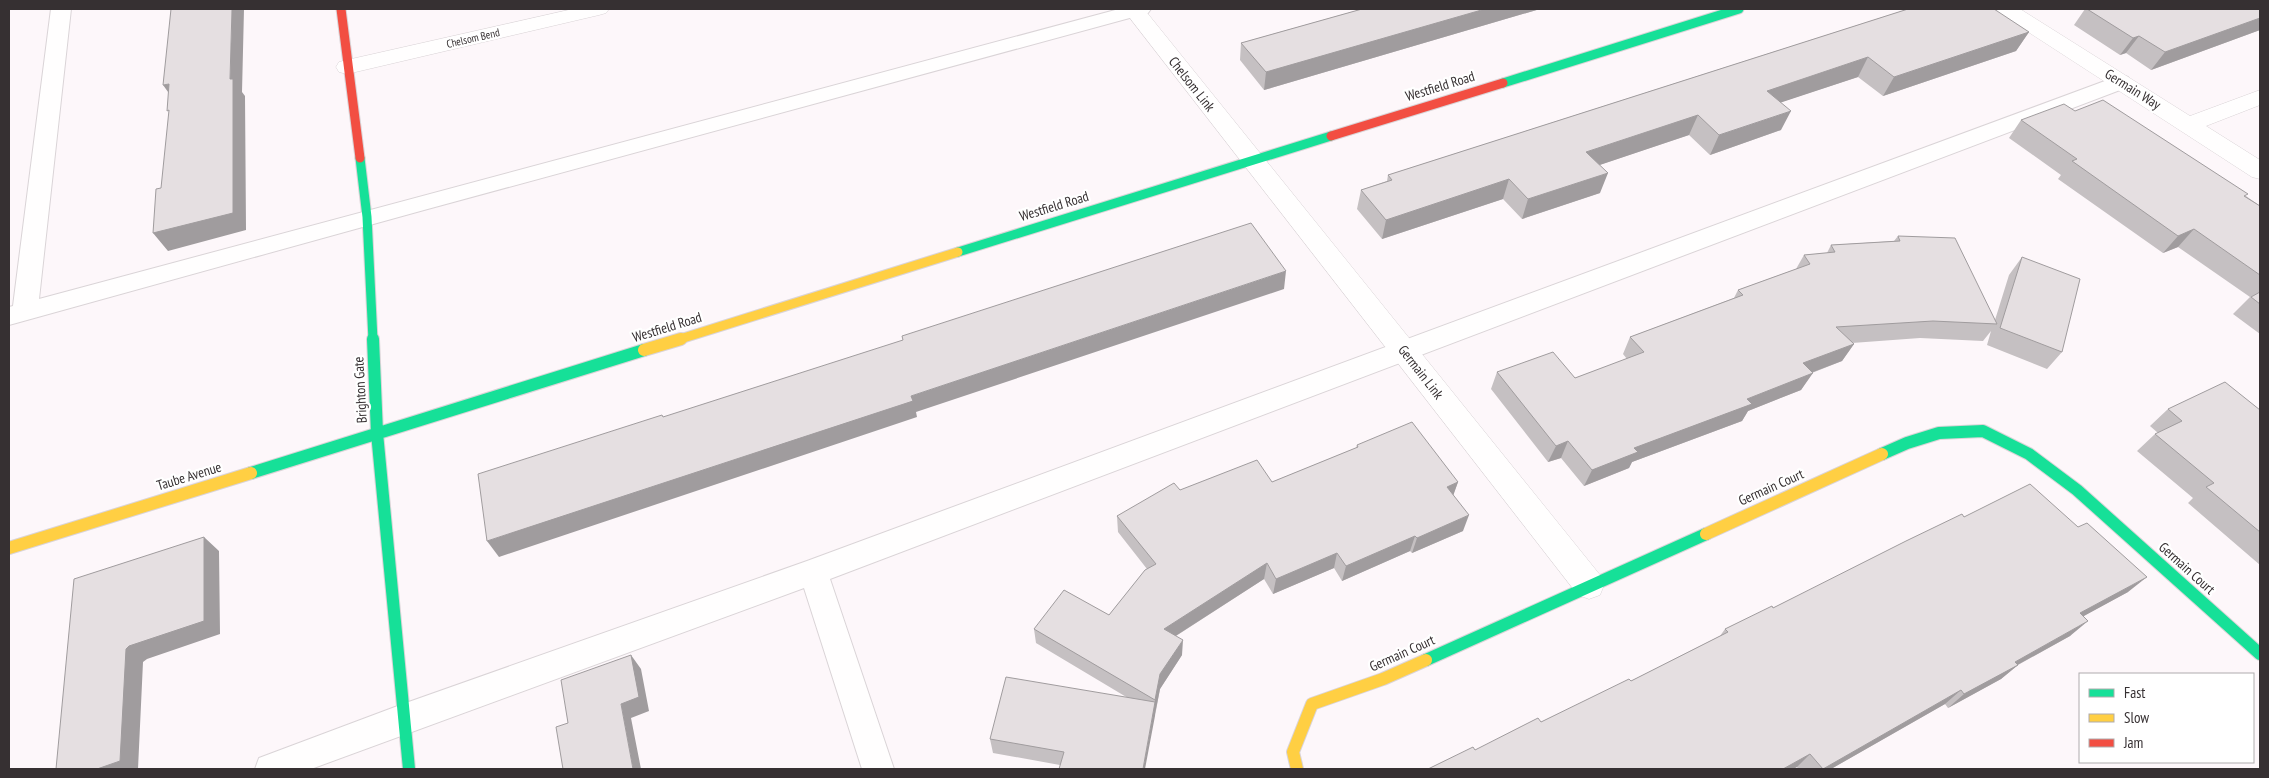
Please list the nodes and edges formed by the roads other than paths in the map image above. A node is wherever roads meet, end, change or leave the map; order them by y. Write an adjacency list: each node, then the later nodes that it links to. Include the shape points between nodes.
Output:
1 (61, 9): 14 (lane)
2 (341, 9): 7 (street, Brighton Gate)
3 (599, 9): 7 (street, Chelsom Bend)
4 (1136, 9): 11 (street, Chelsom Link); 13 (lane)
5 (1739, 9): 11 (street, Westfield Road)
6 (2006, 9): 8 (street, Germain Way)
7 (347, 67): 13 (street, Brighton Gate)
8 (2121, 82): 10 (street, Germain Way); 15 (lane)
9 (2260, 97): 10 (street)
10 (2190, 124): 12 (street, Germain Way)
11 (1251, 160): 15 (street, Germain Link); 16 (street, Westfield Road)
12 (2260, 171)
13 (367, 217): 14 (lane); 16 (street, Brighton Gate)
14 (17, 314)
15 (1404, 350): 18 (lane); 19 (street, Germain Link)
16 (377, 433): 17 (street, Taube Avenue); 21 (street, Brighton Gate)
17 (9, 548)
18 (813, 572): 21 (lane); 24 (lane)
19 (1589, 585): 20 (street, Germain Court, via 1907,443 1939,433 1983,431 2029,454 2077,490); 25 (street, Germain Court, via 1383,678 1312,704 1293,752)
20 (2260, 654)
21 (403, 719): 22 (lane); 23 (street, Brighton Gate)
22 (271, 769)
23 (409, 769)
24 (878, 769)
25 (1297, 769)

